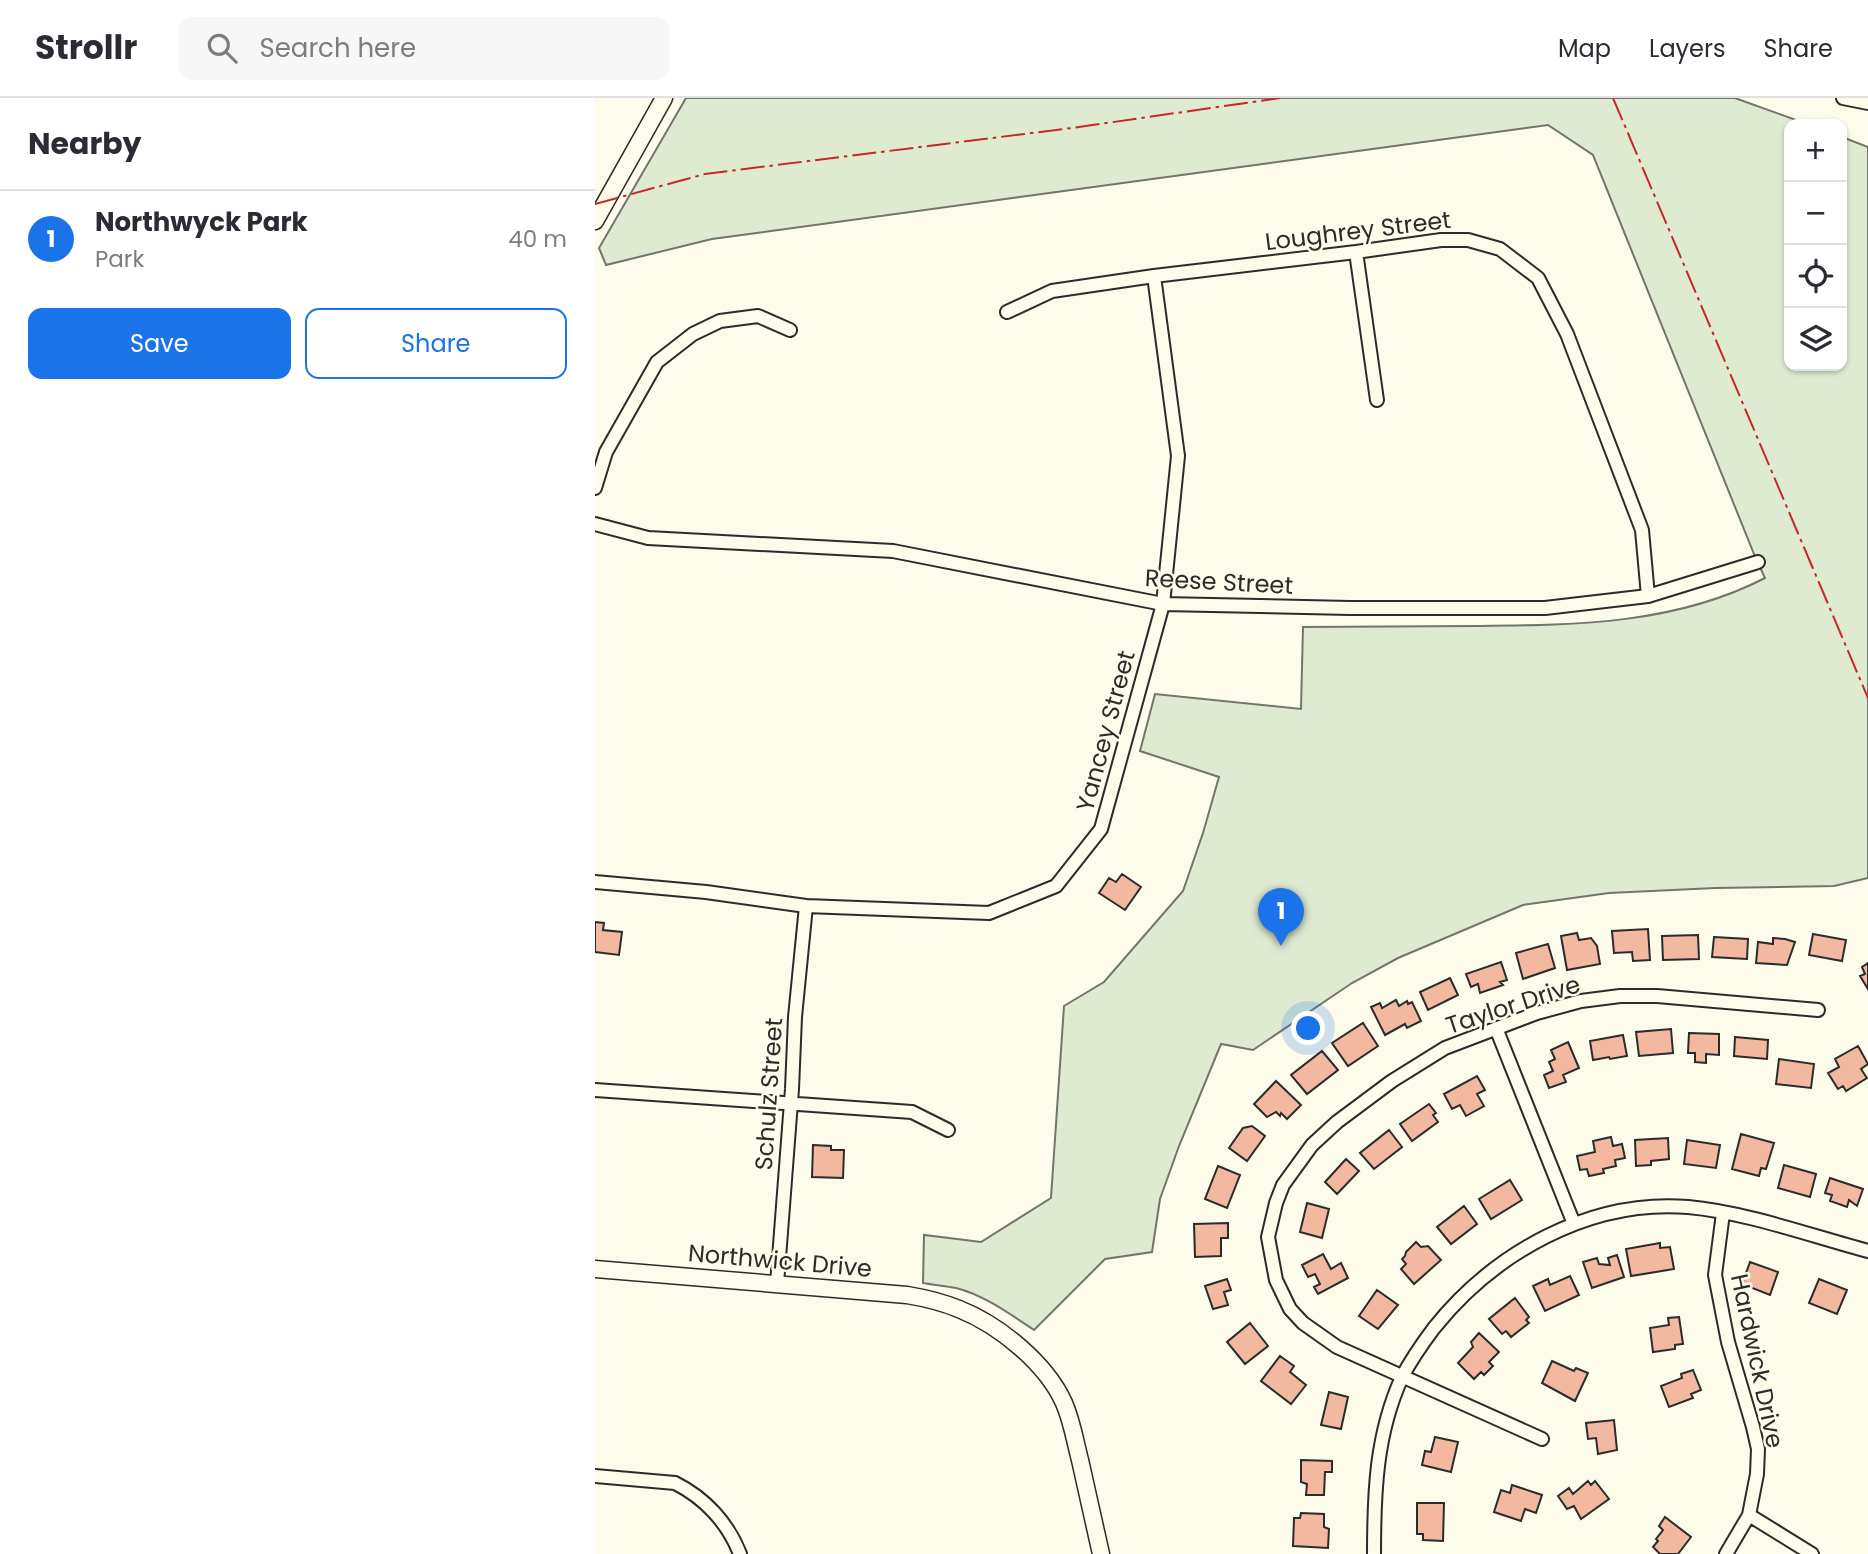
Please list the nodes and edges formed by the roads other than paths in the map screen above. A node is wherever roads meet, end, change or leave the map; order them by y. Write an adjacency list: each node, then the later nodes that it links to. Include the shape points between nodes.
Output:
1 (664, 98): 4 (street)
2 (1843, 98): 3 (street)
3 (1868, 103)
4 (595, 221)
5 (1356, 252): 6 (street, Loughrey Street); 9 (street); 13 (street, Loughrey Street, via 1468,240 1500,249 1538,278 1567,334 1642,530)
6 (1154, 276): 7 (street, Loughrey Street, via 1052,291); 14 (street, Yancey Street, via 1178,456)
7 (1007, 312)
8 (790, 330): 10 (street, via 758,316 720,321 693,334 657,362 606,452)
9 (1377, 400)
10 (595, 488)
11 (595, 524): 14 (street, Reese Street, via 648,538 893,551)
12 (1758, 562): 13 (street, Reese Street)
13 (1648, 596): 14 (street, Reese Street, via 1545,608)
14 (1163, 604): 16 (street, Yancey Street, via 1101,829 1056,886 989,913)
15 (595, 882): 16 (street, Yancey Street)
16 (806, 906): 20 (street, Schulz Street)
17 (1818, 1010): 18 (street, Taylor Drive, via 1620,996 1581,1001)
18 (1496, 1028): 23 (street); 27 (street, Taylor Drive, via 1445,1048 1337,1122 1312,1145 1283,1185 1276,1203 1268,1237 1276,1280 1290,1309 1337,1347)
19 (595, 1090): 20 (street)
20 (790, 1104): 21 (street, via 912,1112); 26 (street, Schulz Street)
21 (948, 1130)
22 (1723, 1213): 23 (street, via 1687,1207 1643,1208); 24 (street); 30 (street, Hardwick Drive, via 1714,1275 1758,1449)
23 (1574, 1224): 27 (street, via 1513,1255 1477,1283 1447,1312)
24 (1868, 1251)
25 (595, 1269): 26 (street, Northwick Drive)
26 (777, 1284): 32 (street, Northwick Drive, via 928,1299 960,1309 1030,1356 1055,1386 1071,1422)
27 (1403, 1376): 28 (street, Taylor Drive); 33 (street, via 1381,1446 1374,1493)
28 (1542, 1439)
29 (595, 1476): 31 (street, via 675,1483 721,1520)
30 (1749, 1515): 34 (street, Hardwick Drive); 35 (street)
31 (740, 1554)
32 (1101, 1554)
33 (1374, 1554)
34 (1726, 1554)
35 (1812, 1554)

